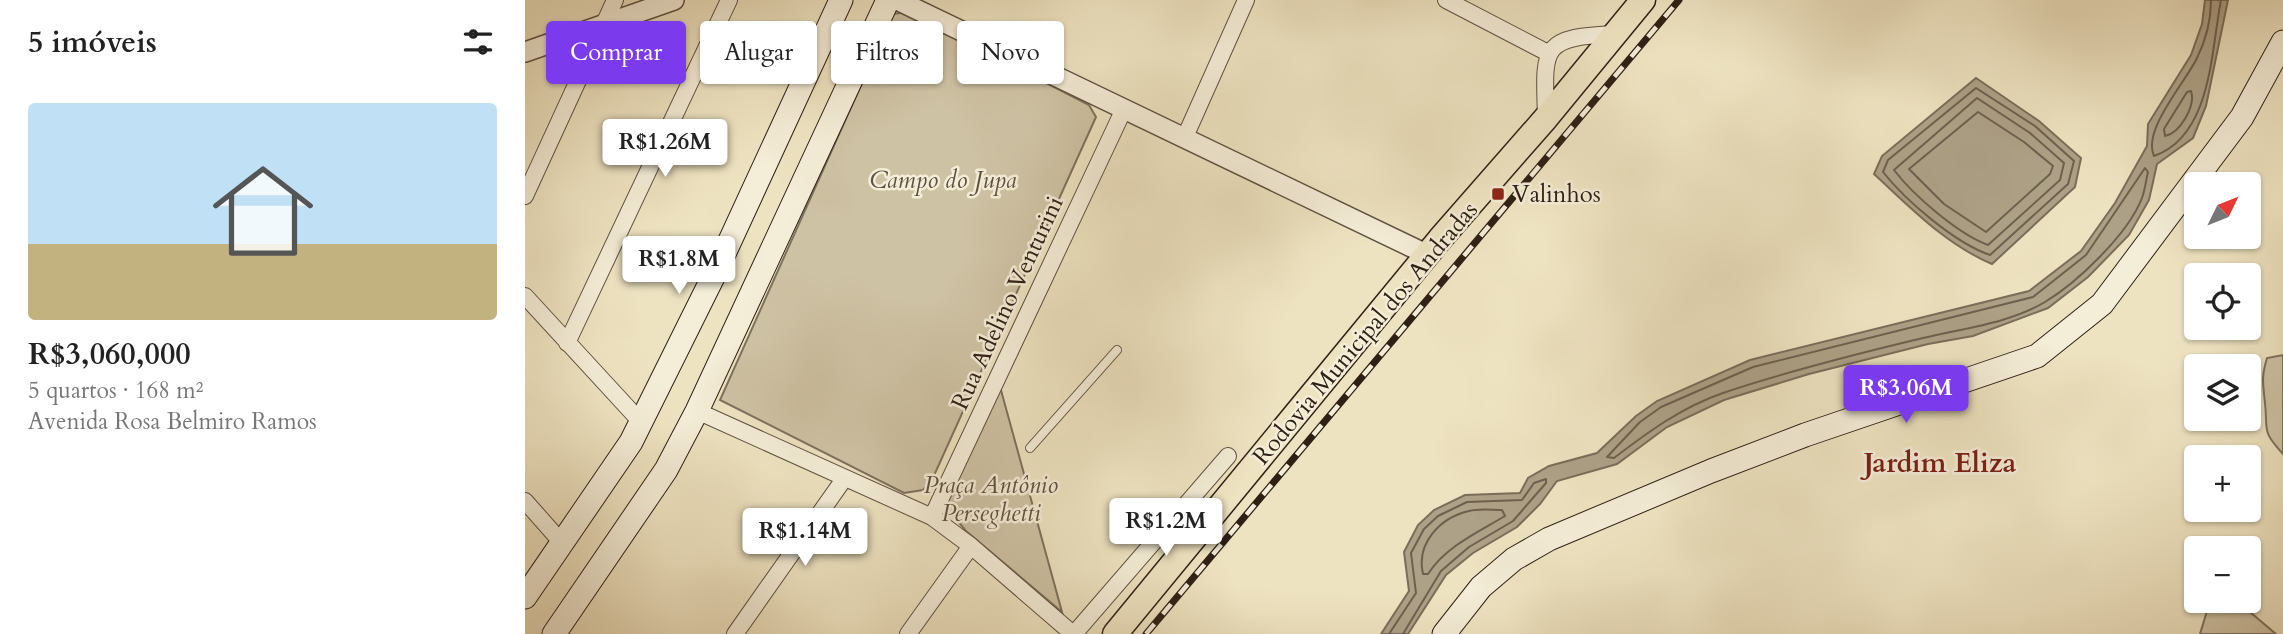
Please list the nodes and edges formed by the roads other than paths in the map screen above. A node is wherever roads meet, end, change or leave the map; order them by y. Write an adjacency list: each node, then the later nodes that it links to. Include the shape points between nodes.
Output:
1 (615, 0): 10 (street)
2 (674, 0): 11 (street)
3 (729, 0): 24 (street)
4 (841, 0): 27 (main road, via 717,269)
5 (888, 0): 26 (main road)
6 (897, 0): 18 (street)
7 (1246, 0): 20 (street)
8 (1446, 0): 16 (street)
9 (1643, 0): 12 (main road, Rodovia Municipal dos Andradas)
10 (605, 21)
11 (608, 21)
12 (1616, 34): 16 (street, via 1570,38); 19 (main road, Rodovia Municipal dos Andradas)
13 (2283, 42): 41 (main road, via 2242,117 2102,304 2037,356 1793,440 1549,539 1514,559 1481,587)
14 (546, 44): 15 (street)
15 (525, 52)
16 (1548, 53): 19 (street, via 1543,70)
17 (576, 84): 21 (street)
18 (1124, 109): 20 (street); 32 (street, Rua Adelino Venturini)
19 (1546, 118): 22 (main road, Rodovia Municipal dos Andradas)
20 (1185, 137): 22 (street)
21 (525, 196)
22 (1428, 255): 40 (main road, Rodovia Municipal dos Andradas)
23 (525, 296): 24 (street)
24 (567, 343): 27 (street)
25 (1117, 350): 28 (lane)
26 (697, 411): 30 (street); 36 (main road, via 666,470)
27 (640, 421): 33 (main road, via 631,442)
28 (1030, 448)
29 (1228, 456): 39 (street)
30 (844, 479): 32 (street); 37 (street)
31 (525, 501): 33 (street)
32 (932, 517): 34 (street)
33 (563, 544): 35 (main road)
34 (971, 546): 38 (street); 39 (street)
35 (525, 597)
36 (554, 634)
37 (735, 634)
38 (908, 634)
39 (1074, 634)
40 (1115, 634)
41 (1444, 634)

